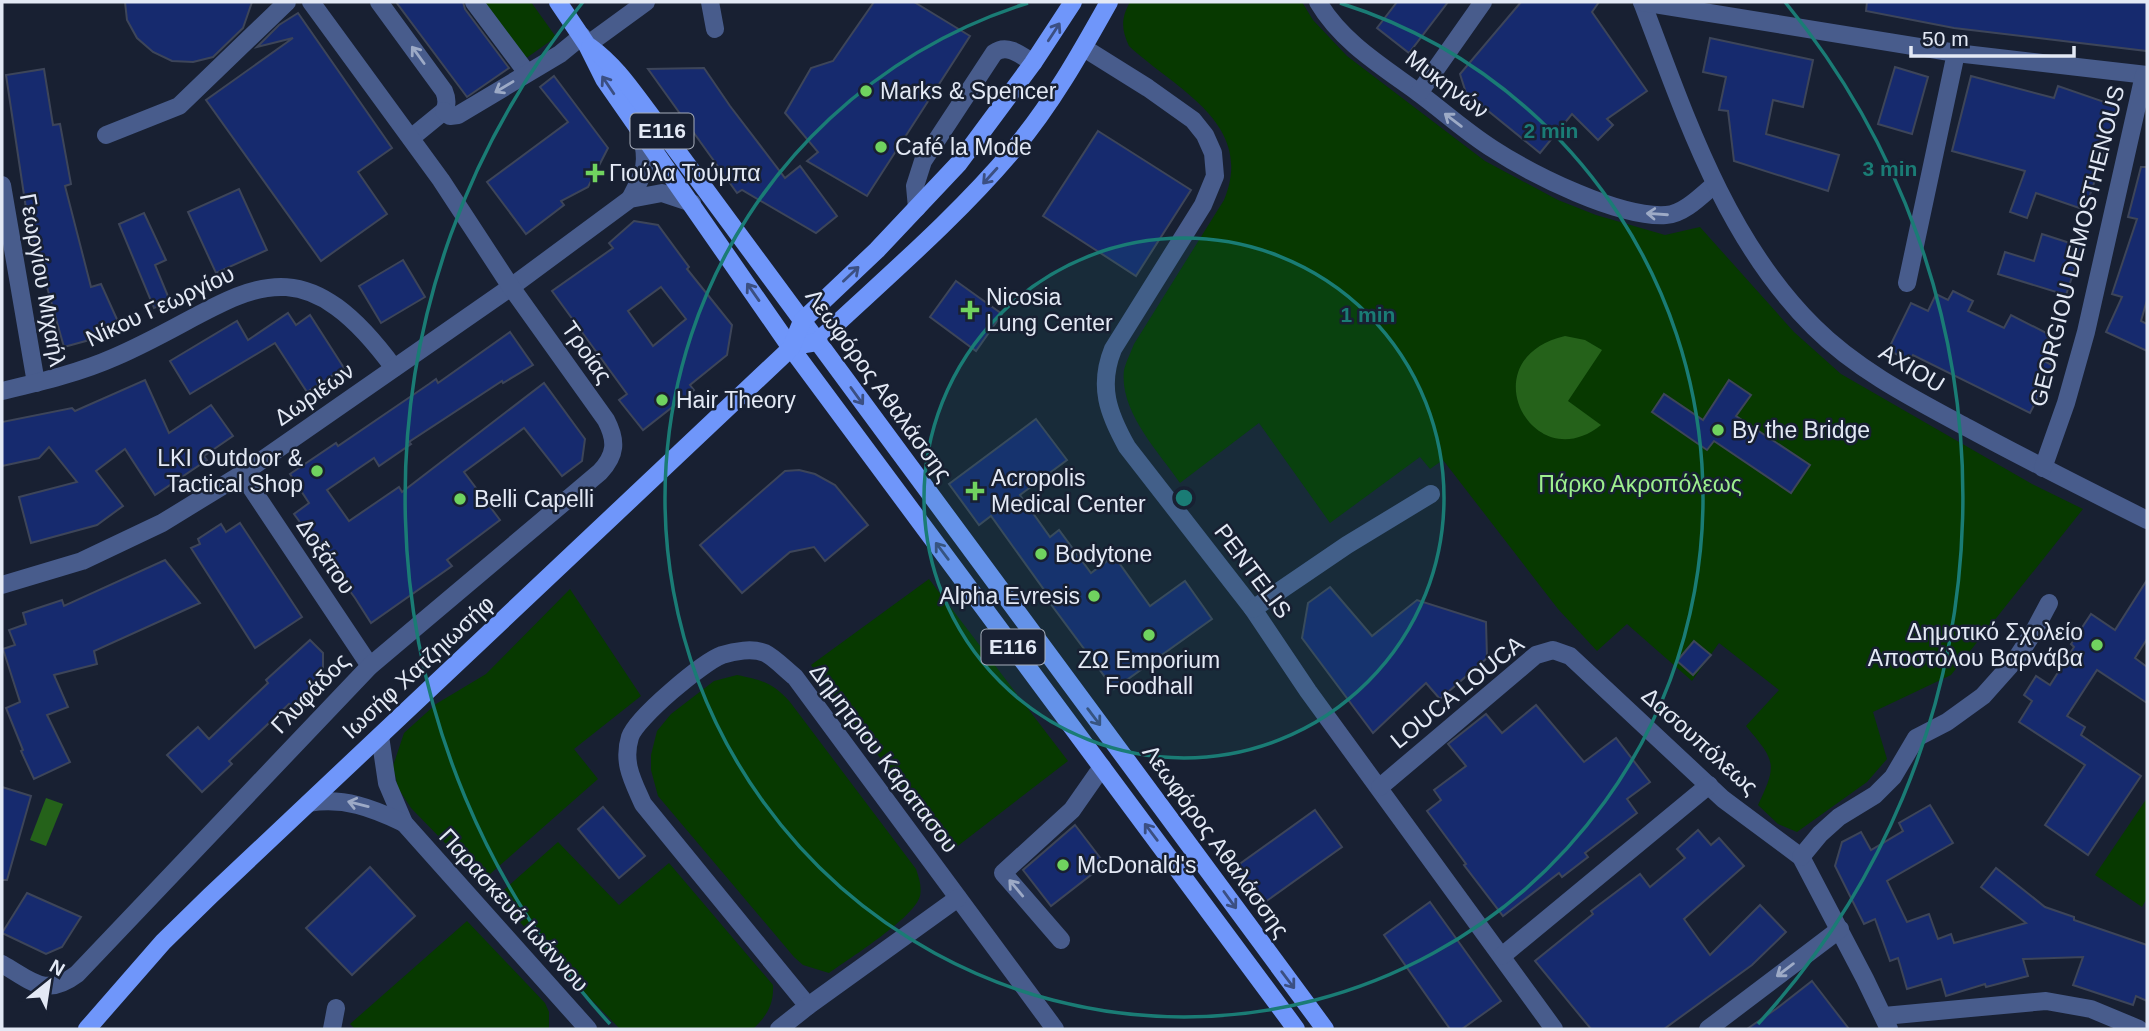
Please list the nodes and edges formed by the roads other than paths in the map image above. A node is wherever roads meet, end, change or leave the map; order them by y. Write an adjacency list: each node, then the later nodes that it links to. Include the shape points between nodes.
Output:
1 (287, 2): 23 (street, via 179,106)
2 (311, 2): 24 (street, Τροίας)
3 (379, 2): 21 (street, one-way to 3, via 444,91)
4 (474, 2): 18 (street)
5 (558, 2): 14 (main road, Λεωφόρος Αθαλάσσης / E116)
6 (646, 2): 14 (street)
7 (710, 2): 13 (street)
8 (1073, 2): 17 (main road, one-way to 8)
9 (1110, 2): 15 (main road)
10 (1318, 2): 20 (street, Μυκηνών, via 1355,46)
11 (1483, 2): 20 (street)
12 (1642, 2): 16 (street); 25 (street, AXIOU)
13 (715, 29)
14 (585, 41): 18 (street); 22 (main road, Λεωφόρος Αθαλάσσης / E116, one-way to 14, via 604,79); 33 (main road, Λεωφόρος Αθαλάσσης / E116, via 618,72)
15 (1084, 48): 34 (main road, one-way to 34, via 1016,147 985,182); 46 (street, PENTELIS, via 1193,120 1213,153 1215,176 1210,193 1113,349 1104,382 1127,447)
16 (1956, 53): 19 (street); 31 (street)
17 (1033, 62): 29 (main road, via 959,163); 29 (street, via 1006,49 994,53 923,161 915,186)
18 (527, 73): 21 (street, one-way to 21, via 457,115)
19 (2146, 75): 40 (street, GEORGIOU DEMOSTHENOUS, via 2086,332)
20 (1419, 93): 25 (street, Μυκηνών, one-way to 20, via 1669,215 1638,213 1599,202 1495,150)
21 (444, 111): 24 (street)
22 (641, 131): 27 (street, via 646,160); 28 (main road, Λεωφόρος Αθαλάσσης / E116)
23 (106, 135)
24 (411, 138): 32 (street, Τροίας)
25 (1715, 184): 40 (street, AXIOU, via 1748,244 1813,327 1862,368)
26 (2, 185): 30 (street, Γεωργίου Μιχαήλ)
27 (630, 199): 28 (street, via 662,194); 32 (street, Δωριέων)
28 (692, 203): 35 (main road, Λεωφόρος Αθαλάσσης / E116, one-way to 28)
29 (917, 208): 33 (main road, one-way to 29)
30 (5, 218): 37 (street, Γεωργίου Μιχαήλ)
31 (1907, 283)
32 (511, 287): 36 (street, Δωριέων); 39 (street, Τροίας, via 606,420)
33 (802, 321): 34 (main road, Λεωφόρος Αθαλάσσης / E116); 35 (main road)
34 (817, 342): 35 (main road); 70 (main road, Λεωφόρος Αθαλάσσης / E116, one-way to 70)
35 (791, 348): 49 (main road, Ιωσήφ Χατζηιωσήφ); 50 (main road, Λεωφόρος Αθαλάσσης / E116, one-way to 35)
36 (394, 368): 37 (street, Νίκου Γεωργίου, via 338,308 303,289 283,285 255,289 115,357); 41 (street, Δωριέων)
37 (36, 383): 38 (street, Νίκου Γεωργίου)
38 (2, 391)
39 (614, 449): 48 (street, Γλυφάδος, via 600,472)
40 (2043, 468): 43 (street, AXIOU)
41 (242, 474): 44 (street, Δωριέων, via 162,523 82,561); 48 (street, Δοξάτου)
42 (1431, 494): 46 (street)
43 (2147, 520)
44 (2, 585)
45 (2049, 603): 55 (street, via 2016,659 1983,695 1947,722 1916,737 1884,786 1839,817)
46 (1252, 609): 52 (street, PENTELIS)
47 (1570, 656): 51 (street, Δασουπόλεως); 52 (street, LOUCA LOUCA, via 1553,650 1536,654)
48 (370, 666): 60 (street, Γλυφάδος, via 77,974 55,987)
49 (380, 736): 53 (main road, Ιωσήφ Χατζηιωσήφ); 54 (street, Παρασκευά Ιωάννου, via 387,783)
50 (1102, 767): 58 (street, one-way to 50, via 1003,873 1072,810); 69 (main road, Λεωφόρος Αθαλάσσης / E116, one-way to 50)
51 (1709, 785): 55 (street, Δασουπόλεως); 59 (street)
52 (1380, 787): 59 (street, PENTELIS)
53 (309, 803): 54 (street, Παρασκευά Ιωάννου, one-way to 53, via 354,803); 65 (main road, Ιωσήφ Χατζηιωσήφ, via 163,942)
54 (404, 823): 64 (street, Παρασκευά Ιωάννου)
55 (1801, 857): 57 (street, Δασουπόλεως)
56 (958, 898): 61 (street); 61 (street, Δημητριου Καρατασου, via 795,677 765,653 741,651 707,664 650,710 631,734 627,768 643,804); 68 (street, Δημητριου Καρατασου)
57 (1840, 929): 63 (street, Δασουπόλεως); 72 (street, one-way to 72)
58 (1061, 940)
59 (1502, 956): 71 (street, PENTELIS)
60 (2, 964)
61 (808, 1006): 67 (street)
62 (336, 1008): 66 (street)
63 (1886, 1022): 73 (street, via 2046,1001 2091,1009)
64 (584, 1028)
65 (87, 1029)
66 (332, 1029)
67 (779, 1029)
68 (1055, 1029)
69 (1296, 1029)
70 (1325, 1029)
71 (1554, 1029)
72 (1707, 1029)
73 (2139, 1029)

